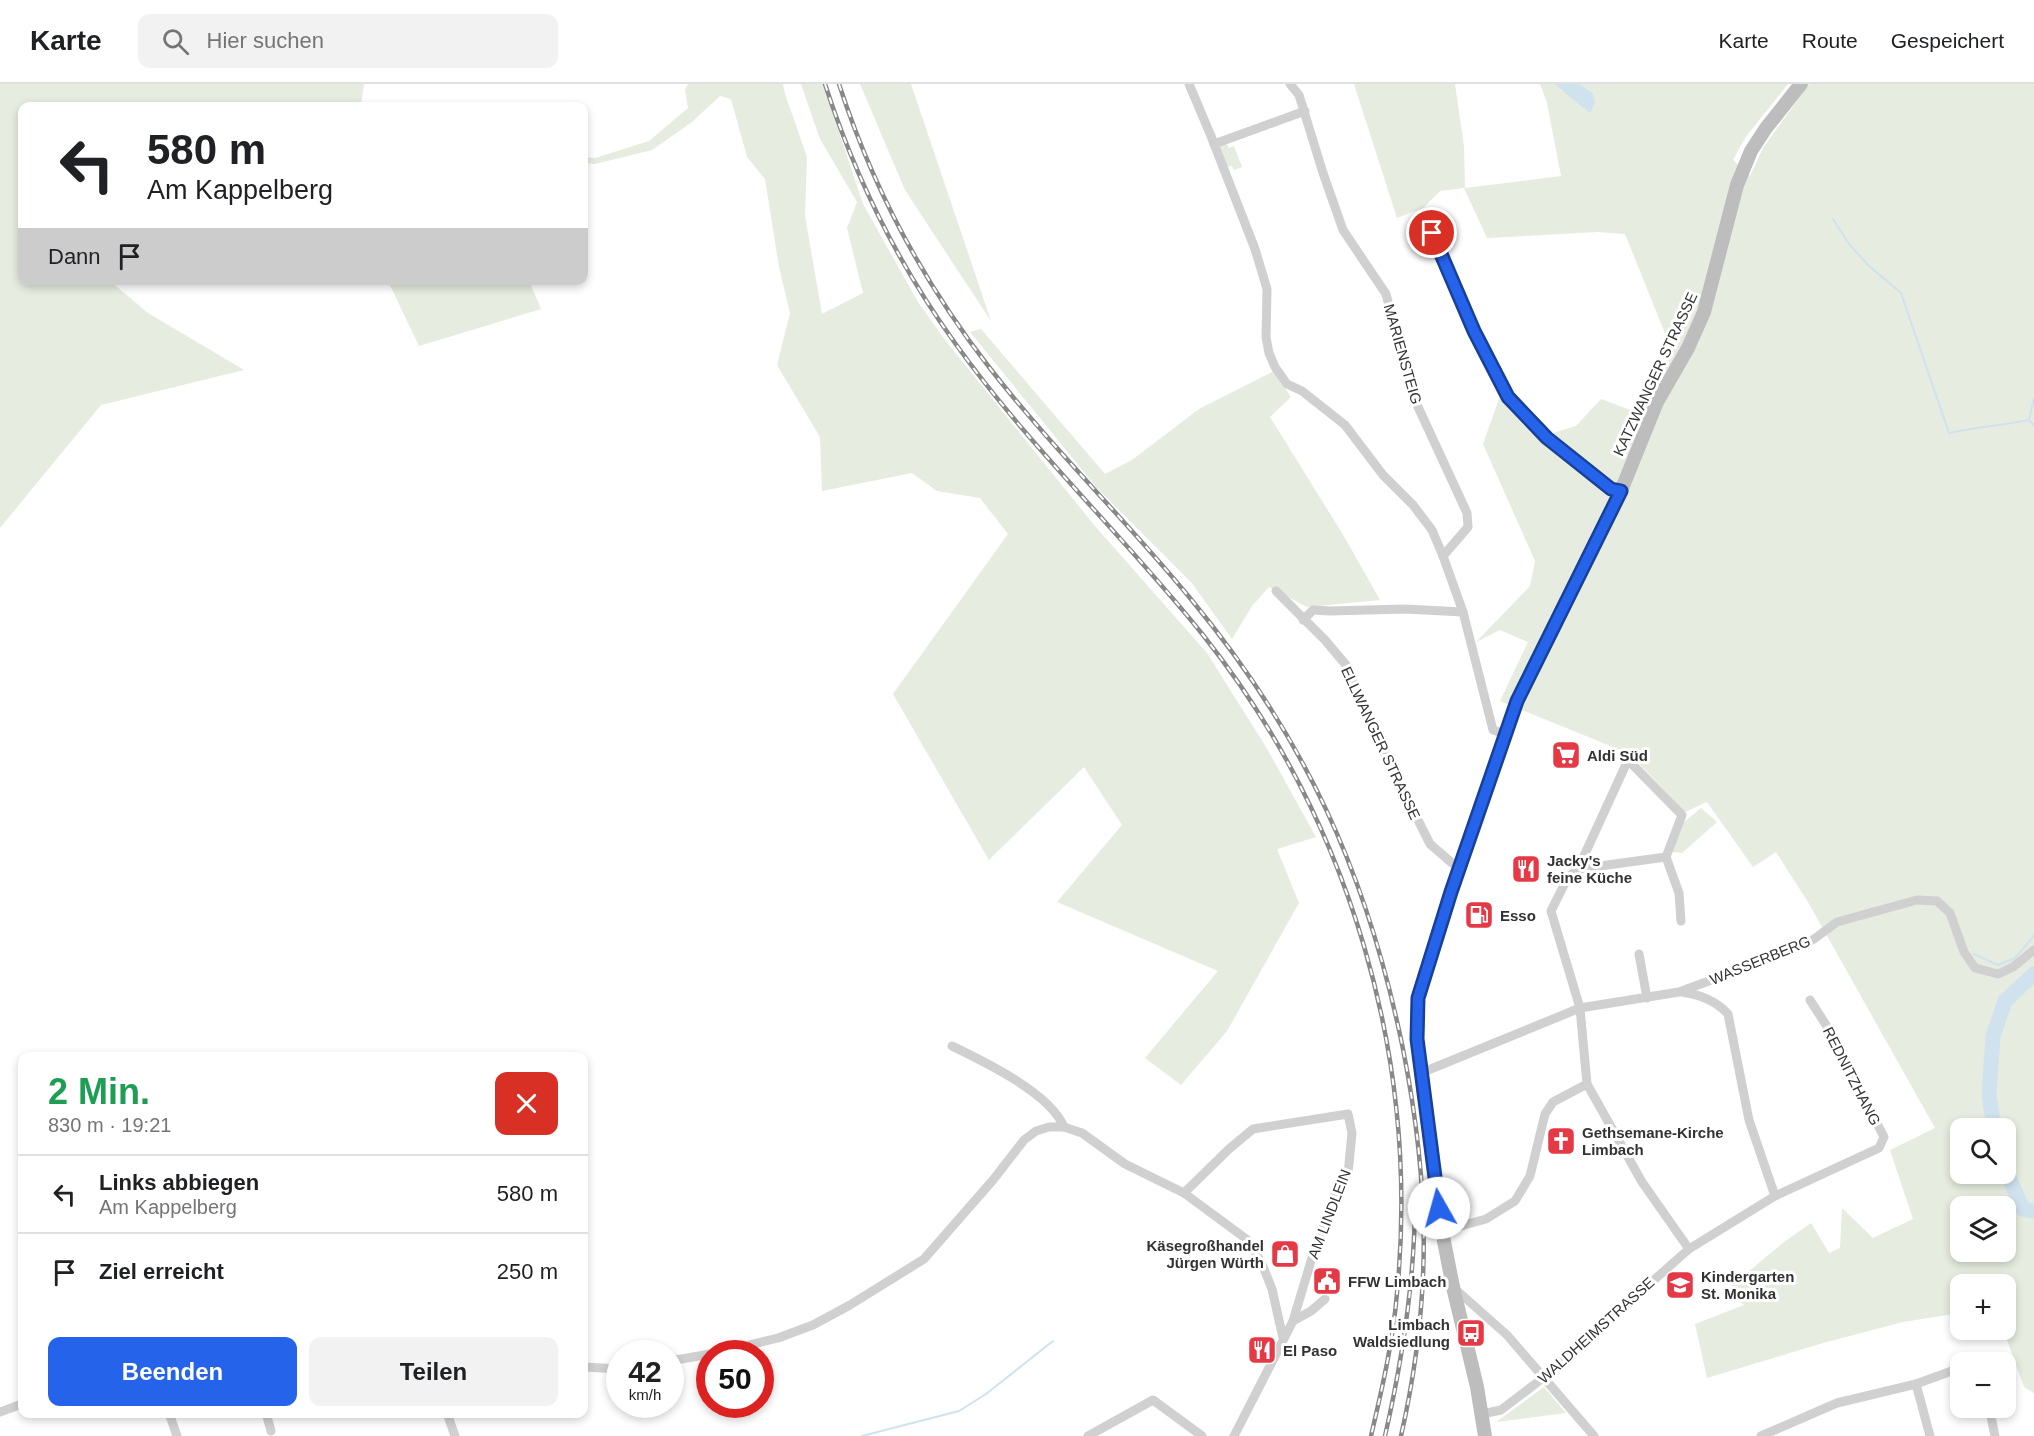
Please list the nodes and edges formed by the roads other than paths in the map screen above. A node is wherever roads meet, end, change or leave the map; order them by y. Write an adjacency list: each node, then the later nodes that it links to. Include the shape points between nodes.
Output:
1 (1189, 84): 5 (street)
2 (1290, 84): 4 (street, MARIENSTEIG)
3 (1801, 84): 7 (main road, KATZWANGER STRASSE, via 1766,128 1743,168 1704,312 1657,402)
4 (1305, 111): 5 (street); 8 (street, MARIENSTEIG, via 1343,230 1386,294 1413,396 1467,513 1468,527)
5 (1214, 144): 8 (street, via 1256,249 1267,289 1266,337 1275,367 1287,384 1345,425 1432,530)
6 (1424, 213): 7 (street, via 1474,331 1508,397 1547,438 1611,489)
7 (1621, 491): 12 (main road, KATZWANGER STRASSE, via 1517,701)
8 (1443, 555): 10 (street)
9 (1276, 591): 11 (street, ELLWANGER STRASSE)
10 (1463, 612): 11 (street, via 1313,610); 12 (street, via 1488,717 1493,730)
11 (1303, 620): 14 (street, ELLWANGER STRASSE, via 1346,665 1374,732 1430,843 1452,863)
12 (1505, 734): 14 (main road, KATZWANGER STRASSE)
13 (1666, 857): 15 (street); 15 (street, via 1682,815 1628,760); 16 (street, via 1679,892)
14 (1461, 865): 24 (main road, KATZWANGER STRASSE, via 1418,998)
15 (1578, 869): 22 (street, via 1568,877 1551,911)
16 (1682, 921)
17 (2034, 950): 19 (street, WASSERBERG, via 1998,974 1975,968 1964,952 1950,913 1937,901 1917,900 1837,922 1790,951)
18 (1639, 954): 20 (street)
19 (1679, 992): 20 (street, WASSERBERG); 28 (street, via 1700,995 1728,1014 1749,1120)
20 (1647, 998): 22 (street, WASSERBERG)
21 (1810, 1000): 28 (street, REDNITZHANG, via 1884,1137 1879,1148)
22 (1580, 1008): 24 (street, WASSERBERG); 25 (street)
23 (952, 1047): 26 (street, via 1000,1069 1032,1091 1060,1117)
24 (1421, 1073): 29 (main road, KATZWANGER STRASSE)
25 (1587, 1084): 29 (street, via 1553,1102 1545,1114 1530,1176 1515,1201 1486,1219); 30 (street, via 1642,1182)
26 (1064, 1127): 27 (street, via 1082,1133 1125,1164); 35 (street, via 1036,1131 1024,1140 924,1259 813,1325)
27 (1184, 1193): 33 (street, AM LINDLEIN, via 1253,1129 1348,1114 1352,1133 1348,1174 1336,1191); 34 (street, via 1249,1241 1272,1289)
28 (1775, 1196): 30 (street, WALDHEIMSTRASSE)
29 (1442, 1231): 31 (main road, KATZWANGER STRASSE)
30 (1689, 1249): 39 (street, WALDHEIMSTRASSE)
31 (1453, 1287): 39 (street, via 1507,1335); 43 (main road, KATZWANGER STRASSE)
32 (1325, 1299): 33 (street)
33 (1293, 1321): 34 (street)
34 (1283, 1338): 53 (street)
35 (770, 1340)
36 (588, 1367): 37 (street)
37 (606, 1368)
38 (1950, 1372): 40 (street)
39 (1543, 1378): 43 (street, WALDHEIMSTRASSE, via 1501,1410); 55 (street)
40 (1916, 1384): 56 (street, via 1838,1403); 57 (street)
41 (18, 1405): 42 (street)
42 (0, 1412)
43 (1482, 1414): 54 (main road, KATZWANGER STRASSE)
44 (172, 1418): 49 (street)
45 (267, 1418): 48 (street)
46 (449, 1418): 50 (street)
47 (1991, 1418): 58 (street)
48 (271, 1431)
49 (177, 1436)
50 (455, 1436)
51 (1088, 1436): 52 (street, via 1153,1400)
52 (1202, 1436)
53 (1234, 1436)
54 (1485, 1436)
55 (1594, 1436)
56 (1761, 1436)
57 (1930, 1436)
58 (1995, 1436)

